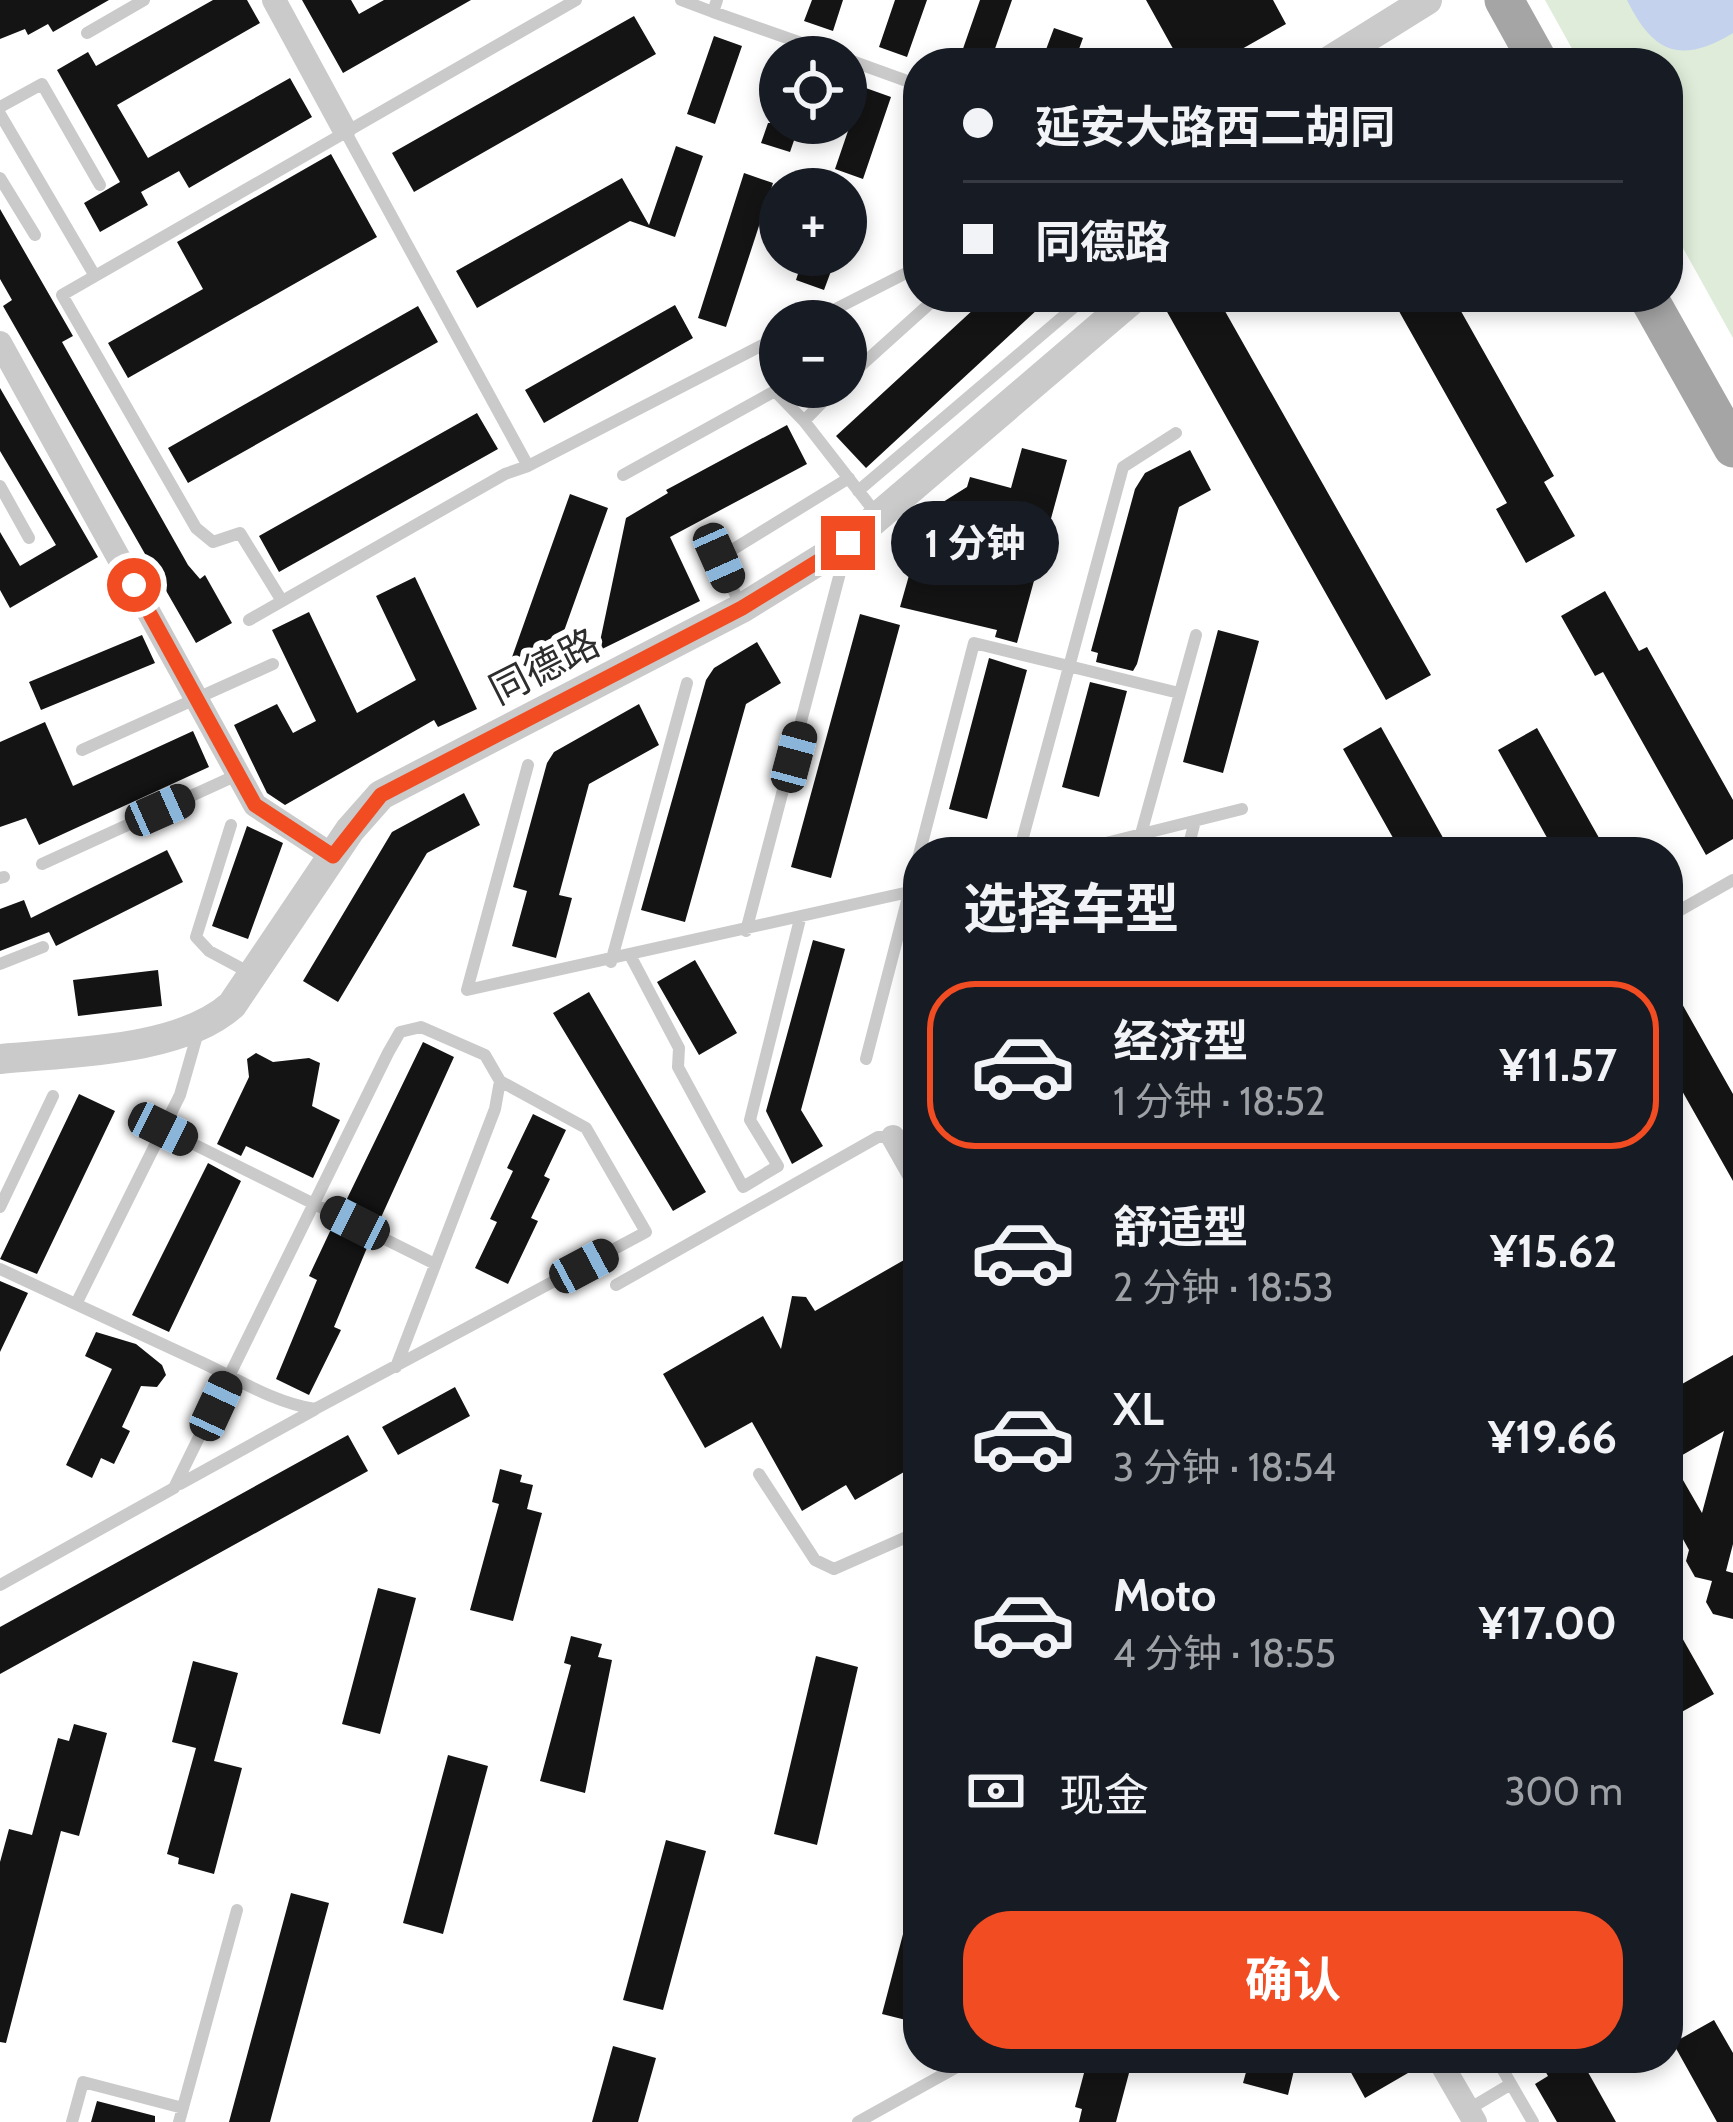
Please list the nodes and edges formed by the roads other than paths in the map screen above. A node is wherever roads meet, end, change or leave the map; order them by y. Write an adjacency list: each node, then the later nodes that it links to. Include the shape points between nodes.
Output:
1 (145, 0): 9 (lane)
2 (274, 0): 17 (street)
3 (576, 0): 17 (lane)
4 (681, 0): 8 (lane)
5 (1427, 0): 11 (street)
6 (1480, 0): 12 (main road)
7 (1504, 0): 13 (main road)
8 (715, 6): 10 (lane)
9 (87, 33)
10 (789, 36)
11 (1350, 48)
12 (1507, 48)
13 (1531, 48)
14 (867, 67): 15 (lane)
15 (903, 80)
16 (0, 110): 19 (lane, via 42,83); 22 (lane)
17 (344, 129): 22 (lane); 37 (lane)
18 (0, 178): 20 (lane)
19 (100, 185)
20 (35, 236)
21 (903, 275): 23 (lane)
22 (94, 276): 45 (lane, via 62,295 196,528 213,542 240,533)
23 (853, 300)
24 (920, 312): 31 (lane)
25 (1068, 312): 41 (lane)
26 (1117, 312): 42 (street, 同德路)
27 (1656, 312): 36 (main road)
28 (1680, 312): 32 (main road)
29 (0, 344): 53 (street)
30 (759, 347): 37 (lane)
31 (867, 360)
32 (1733, 405)
33 (817, 408): 34 (lane)
34 (804, 422): 38 (lane, via 775,391); 39 (lane)
35 (1176, 433): 50 (lane, via 1123,467)
36 (1733, 448)
37 (528, 466): 45 (lane)
38 (623, 475)
39 (849, 478): 41 (lane); 46 (lane, via 719,558)
40 (0, 486): 43 (lane)
41 (858, 491): 42 (lane)
42 (878, 517): 44 (street, 同德路)
43 (29, 538)
44 (848, 543): 46 (street, 同德路); 72 (lane)
45 (282, 602): 47 (lane)
46 (742, 608): 65 (street, 同德路, via 381,795)
47 (249, 620)
48 (1196, 635): 52 (lane)
49 (273, 664): 53 (lane)
50 (1068, 665): 52 (lane); 61 (lane, via 974,643); 62 (lane)
51 (687, 682): 75 (lane)
52 (1179, 693): 60 (lane)
53 (198, 702): 54 (lane); 56 (street)
54 (82, 750)
55 (528, 765): 75 (lane, via 467,990)
56 (238, 774): 65 (street, via 265,814); 66 (lane)
57 (1242, 809): 58 (lane)
58 (1195, 820): 60 (lane); 64 (lane)
59 (231, 825): 77 (lane, via 196,937)
60 (1141, 834): 63 (lane)
61 (927, 837)
62 (1022, 837)
63 (1129, 837)
64 (1191, 837)
65 (333, 856): 77 (street, 同德路)
66 (42, 864)
67 (1733, 880): 69 (lane)
68 (903, 894): 70 (lane)
69 (1683, 908)
70 (800, 919): 72 (lane); 74 (lane, via 751,1120 778,1166 743,1187)
71 (903, 929): 79 (lane)
72 (746, 931): 74 (lane)
73 (43, 947): 76 (lane)
74 (631, 957): 75 (lane)
75 (610, 962)
76 (0, 964)
77 (254, 975): 78 (street, 同德路, via 232,1006)
78 (198, 1030): 80 (street); 83 (lane)
79 (866, 1058)
80 (0, 1059)
81 (500, 1081): 88 (lane, via 485,1055 461,1043 421,1027 400,1032); 90 (lane); 94 (lane, via 586,1128 646,1232)
82 (53, 1096): 86 (lane)
83 (163, 1129): 88 (lane); 93 (lane)
84 (893, 1137): 85 (street); 92 (lane, via 878,1137)
85 (903, 1155)
86 (19, 1172): 87 (lane); 89 (lane)
87 (0, 1174)
88 (315, 1203): 90 (lane); 95 (lane)
89 (0, 1207)
90 (435, 1264): 94 (lane)
91 (0, 1268): 93 (lane)
92 (616, 1285)
93 (76, 1304): 95 (lane)
94 (396, 1368): 96 (lane)
95 (230, 1376): 96 (lane); 98 (lane)
96 (315, 1409): 98 (lane)
97 (759, 1474): 99 (lane, via 815,1560 834,1569)
98 (174, 1488): 100 (lane)
99 (903, 1539)
100 (0, 1585)
101 (237, 1910): 106 (lane)
102 (946, 2073): 109 (lane)
103 (1447, 2073): 107 (street)
104 (1505, 2073): 105 (lane)
105 (1511, 2084): 107 (lane); 110 (lane)
106 (181, 2115): 108 (lane, via 83,2081)
107 (1471, 2116)
108 (73, 2122)
109 (858, 2122)
110 (1533, 2122)

